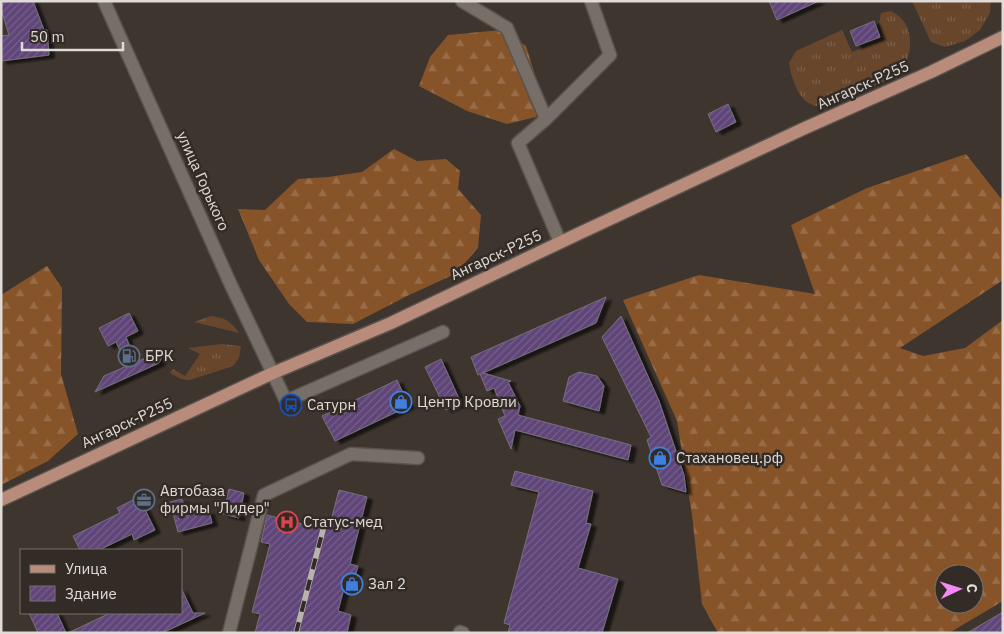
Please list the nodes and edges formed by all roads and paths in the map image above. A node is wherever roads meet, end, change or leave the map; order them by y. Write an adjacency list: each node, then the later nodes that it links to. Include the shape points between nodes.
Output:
1 (104, 1): 8 (street, улица Горького)
2 (462, 1): 5 (street, via 507,28)
3 (591, 1): 5 (street, via 610,55)
4 (1003, 37): 6 (main road, Ангарск-Р255)
5 (546, 119): 6 (street, via 518,143)
6 (560, 242): 8 (main road, Ангарск-Р255, via 392,323)
7 (443, 332): 8 (street, улица Горького, via 286,401)
8 (273, 373): 10 (main road, Ангарск-Р255)
9 (418, 458): 11 (street, via 351,454 264,495)
10 (1, 500)
11 (229, 633)

